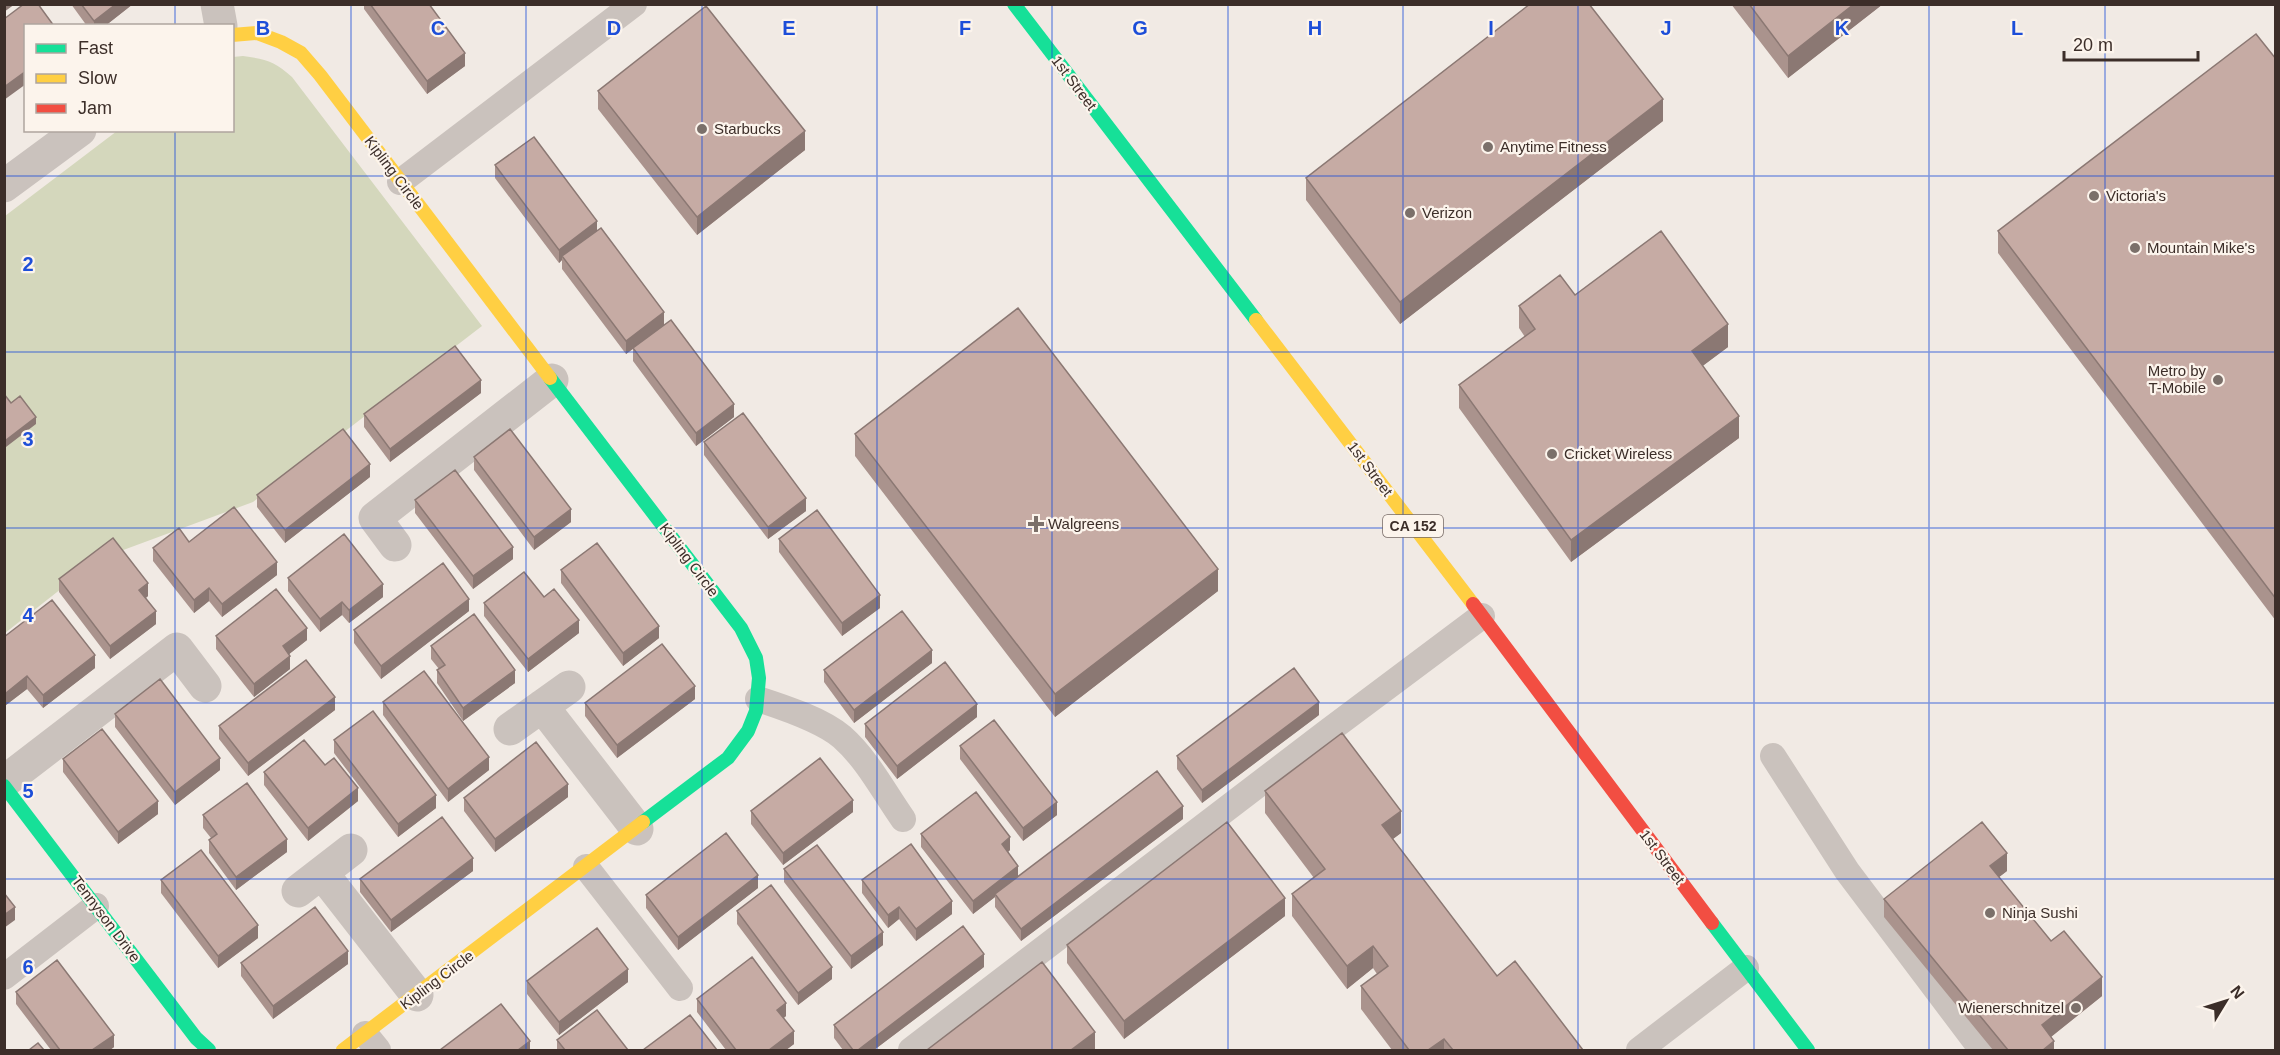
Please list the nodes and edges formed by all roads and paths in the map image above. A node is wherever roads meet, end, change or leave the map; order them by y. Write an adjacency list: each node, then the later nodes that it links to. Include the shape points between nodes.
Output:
1 (217, 4): 4 (street)
2 (634, 4): 8 (lane)
3 (1014, 4): 11 (street, 1st Street / CA 152)
4 (221, 24)
5 (234, 35): 8 (street, Kipling Circle, via 257,33 301,53)
6 (77, 132): 7 (street)
7 (6, 181)
8 (400, 182): 9 (street, Kipling Circle)
9 (552, 380): 10 (street, via 375,518); 14 (street, Kipling Circle, via 741,628 756,658)
10 (395, 545)
11 (1482, 616): 24 (street, 1st Street / CA 152); 31 (lane)
12 (205, 686): 18 (street, via 177,649)
13 (569, 687): 15 (street)
14 (758, 699): 19 (lane, via 800,713 842,736); 20 (street, Kipling Circle, via 744,740 728,758)
15 (542, 706): 16 (street); 20 (street)
16 (510, 729)
17 (1773, 756): 34 (lane, via 1847,871)
18 (4, 784): 23 (street, Tennyson Drive)
19 (903, 819)
20 (637, 829): 22 (street, Kipling Circle)
21 (351, 850): 27 (street, via 310,882)
22 (586, 867): 26 (lane); 27 (street, Kipling Circle)
23 (96, 906): 25 (lane); 29 (street, Tennyson Drive)
24 (1746, 968): 32 (lane); 33 (street, 1st Street / CA 152)
25 (4, 977)
26 (680, 988)
27 (417, 995): 28 (street, Kipling Circle)
28 (372, 1042): 30 (street, Kipling Circle)
29 (209, 1050)
30 (343, 1050)
31 (911, 1050)
32 (1639, 1050)
33 (1809, 1050)
34 (1982, 1050)

